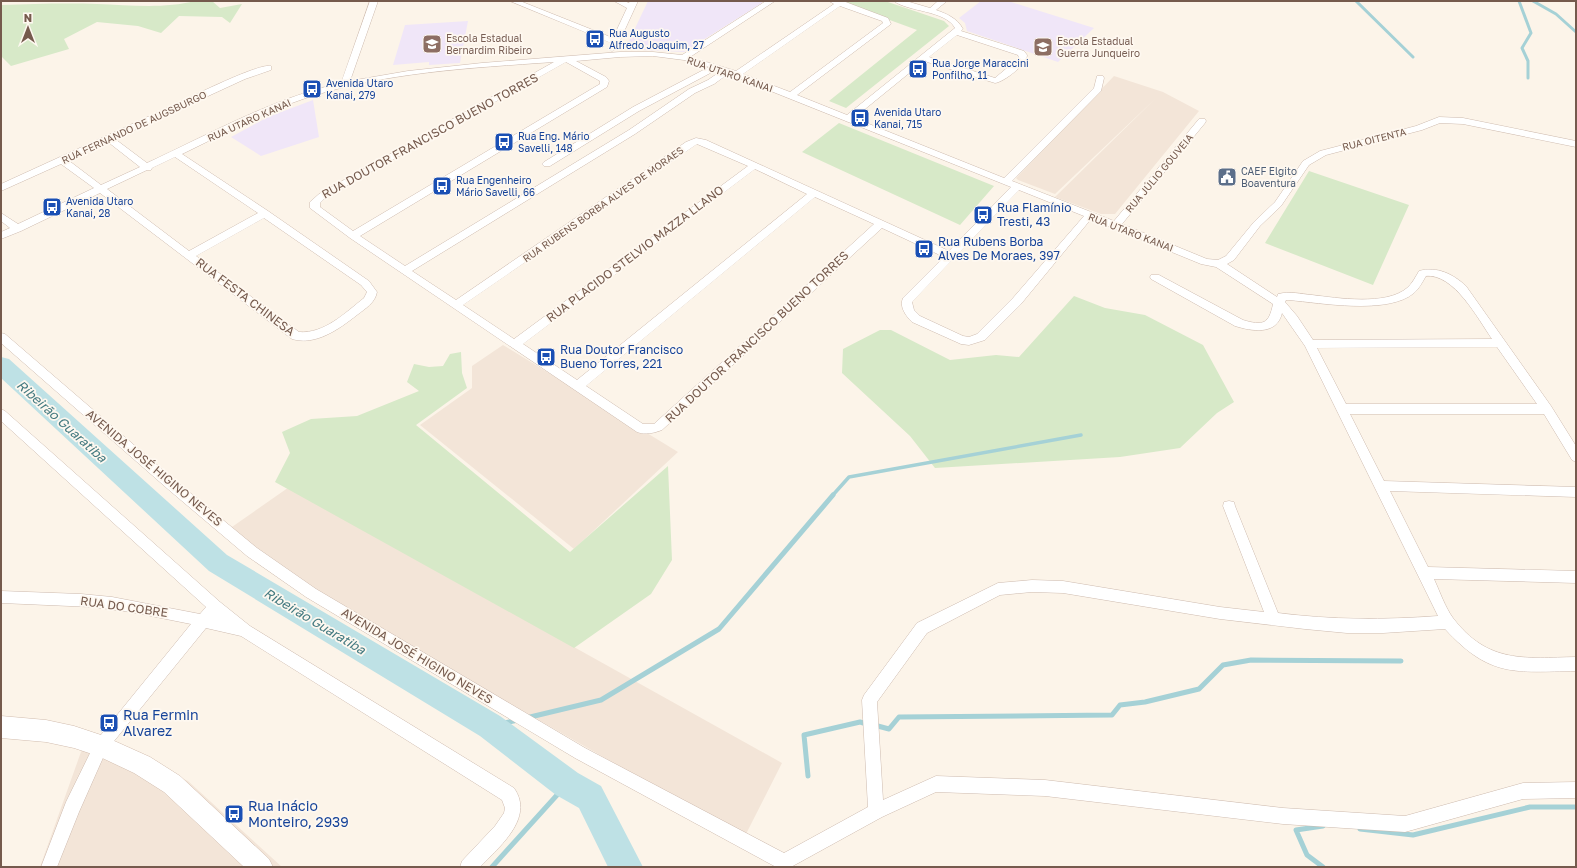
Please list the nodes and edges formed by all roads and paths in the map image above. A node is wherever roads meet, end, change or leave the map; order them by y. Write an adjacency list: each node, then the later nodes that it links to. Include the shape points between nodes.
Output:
1 (374, 1): 21 (street)
2 (514, 1): 11 (street)
3 (618, 1): 8 (street)
4 (771, 1): 13 (street)
5 (898, 1): 9 (street)
6 (943, 1): 9 (street)
7 (836, 2): 19 (street); 22 (street, via 885,20 887,24)
8 (633, 4): 11 (street)
9 (930, 11): 10 (street, via 955,21 960,28)
10 (956, 32): 14 (street); 14 (street, via 1021,53 1023,59 996,81)
11 (615, 42): 12 (street)
12 (610, 56): 13 (street, RUA UTARO KANAI, via 651,55); 15 (street, RUA UTARO KANAI)
13 (683, 58): 16 (street, RUA UTARO KANAI)
14 (924, 58): 23 (street)
15 (567, 59): 21 (street, RUA UTARO KANAI, via 430,70); 44 (street, via 603,79 604,85); 44 (street, RUA DOUTOR FRANCISCO BUENO TORRES, via 315,202 315,208)
16 (715, 66): 18 (street, RUA UTARO KANAI); 29 (street, via 636,109)
17 (268, 68): 25 (street, RUA FERNANDO DE AUGSBURGO, via 242,77)
18 (727, 70): 19 (street, RUA UTARO KANAI); 48 (street, via 632,132)
19 (737, 74): 22 (street, RUA UTARO KANAI)
20 (1100, 78): 32 (street, via 1098,89)
21 (345, 85): 27 (street, RUA UTARO KANAI, via 284,103)
22 (791, 96): 23 (street, RUA UTARO KANAI)
23 (848, 118): 32 (street, RUA UTARO KANAI)
24 (1202, 121): 41 (street, RUA JÚLIO GOUVEIA)
25 (108, 138): 28 (street, RUA FERNANDO DE AUGSBURGO); 31 (street)
26 (1576, 144): 47 (street, RUA OITENTA, via 1463,121 1439,120 1419,128 1323,153 1306,163 1278,204 1257,224 1230,258)
27 (176, 154): 31 (street, RUA UTARO KANAI); 37 (street, RUA FESTA CHINESA)
28 (62, 160): 34 (street, RUA FERNANDO DE AUGSBURGO); 35 (street, RUA FESTA CHINESA)
29 (547, 164)
30 (755, 165): 36 (street, RUA RUBENS BORBA ALVES DE MORAES); 51 (street, RUA RUBENS BORBA ALVES DE MORAES, via 703,142 689,144); 54 (street, RUA PLACIDO STELVIO MAZZA LLANO)
31 (148, 168): 35 (street, RUA UTARO KANAI)
32 (1005, 182): 33 (street, RUA UTARO KANAI)
33 (1017, 187): 39 (street, RUA UTARO KANAI); 46 (street)
34 (1, 188)
35 (101, 189): 42 (street, RUA UTARO KANAI); 45 (street, RUA FESTA CHINESA)
36 (814, 193): 40 (street, RUA RUBENS BORBA ALVES DE MORAES); 56 (street)
37 (265, 213): 45 (street); 45 (street, RUA FESTA CHINESA, via 365,283 372,292 368,301 316,335 296,336)
38 (1, 216): 42 (street)
39 (1089, 216): 41 (street, RUA UTARO KANAI); 46 (street, via 1017,301 975,340 961,340 916,319 906,307 907,301)
40 (880, 224): 46 (street, RUA RUBENS BORBA ALVES DE MORAES); 56 (street, RUA DOUTOR FRANCISCO BUENO TORRES, via 658,427 641,428)
41 (1116, 225): 47 (street, RUA UTARO KANAI, via 1205,262)
42 (18, 229): 43 (street, RUA UTARO KANAI)
43 (1, 236)
44 (353, 236): 48 (street, RUA DOUTOR FRANCISCO BUENO TORRES)
45 (189, 255)
46 (951, 256)
47 (1219, 264): 50 (street)
48 (406, 270): 51 (street, RUA DOUTOR FRANCISCO BUENO TORRES)
49 (1155, 277): 50 (street, via 1239,323 1250,326 1267,326 1272,323)
50 (1279, 303): 53 (street, via 1282,297 1289,296 1354,302 1391,300 1403,296 1411,290 1423,273 1429,272 1451,280 1462,289); 55 (street)
51 (457, 304): 54 (street, RUA DOUTOR FRANCISCO BUENO TORRES)
52 (1, 337): 76 (street, AVENIDA JOSÉ HIGINO NEVES, via 246,547 304,588 580,753 666,800 784,862)
53 (1500, 343): 55 (street); 58 (street)
54 (515, 344): 56 (street, RUA DOUTOR FRANCISCO BUENO TORRES)
55 (1310, 344): 57 (street)
56 (578, 386)
57 (1342, 409): 58 (street); 61 (street)
58 (1548, 409): 60 (street)
59 (3, 420): 67 (street)
60 (1576, 457)
61 (1380, 486): 62 (street); 64 (street)
62 (1576, 492)
63 (1229, 506): 68 (street)
64 (1423, 573): 65 (street); 70 (street)
65 (1576, 577)
66 (1, 597): 69 (street, RUA DO COBRE, via 92,600 170,612)
67 (215, 606): 69 (street); 71 (street)
68 (1274, 620): 70 (street, via 1347,626); 76 (street, via 1063,587 998,589 922,628 869,700)
69 (203, 621): 71 (street, RUA DO COBRE); 74 (street)
70 (1448, 622): 72 (street, via 1463,638 1492,658 1513,664)
71 (245, 631): 79 (street, via 513,799 513,811 509,822)
72 (1576, 664)
73 (1, 727): 74 (street, via 46,730)
74 (101, 746): 77 (street, via 72,808); 78 (street, via 142,765 172,784)
75 (1576, 790): 76 (street, via 1523,791 1405,824 1283,816 1045,788 936,784)
76 (876, 811)
77 (49, 867)
78 (261, 867)
79 (468, 867)

